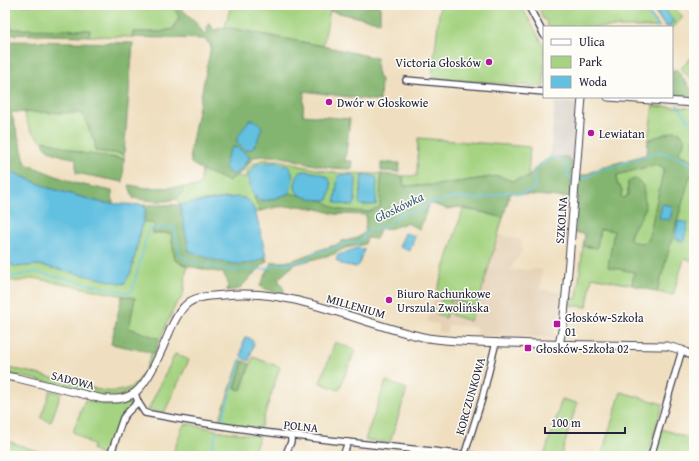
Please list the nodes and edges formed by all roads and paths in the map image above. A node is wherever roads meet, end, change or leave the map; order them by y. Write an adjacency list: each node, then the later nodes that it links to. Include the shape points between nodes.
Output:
1 (528, 5): 2 (street)
2 (543, 33)
3 (406, 80): 4 (street)
4 (543, 92)
5 (582, 98): 9 (street, SZKOLNA)
6 (620, 98): 7 (street)
7 (694, 103)
8 (496, 342): 9 (street, MILLENIUM); 13 (street, MILLENIUM, via 418,336 268,295 246,293 207,296 192,301 181,309 147,379); 17 (street, KORCZUNKOWA, via 482,399)
9 (559, 344): 10 (street, MILLENIUM, via 667,346)
10 (682, 350): 11 (street, MILLENIUM); 22 (street)
11 (694, 357)
12 (5, 376): 13 (street, SADOWA, via 103,398 120,399)
13 (135, 393): 14 (street)
14 (138, 402): 15 (street, POLNA, via 145,413); 18 (street, via 127,412)
15 (291, 436): 16 (street, POLNA); 19 (street)
16 (348, 442): 17 (street, POLNA); 20 (street)
17 (464, 455): 21 (street, POLNA)
18 (110, 456)
19 (285, 456)
20 (343, 456)
21 (477, 456)
22 (651, 456)

